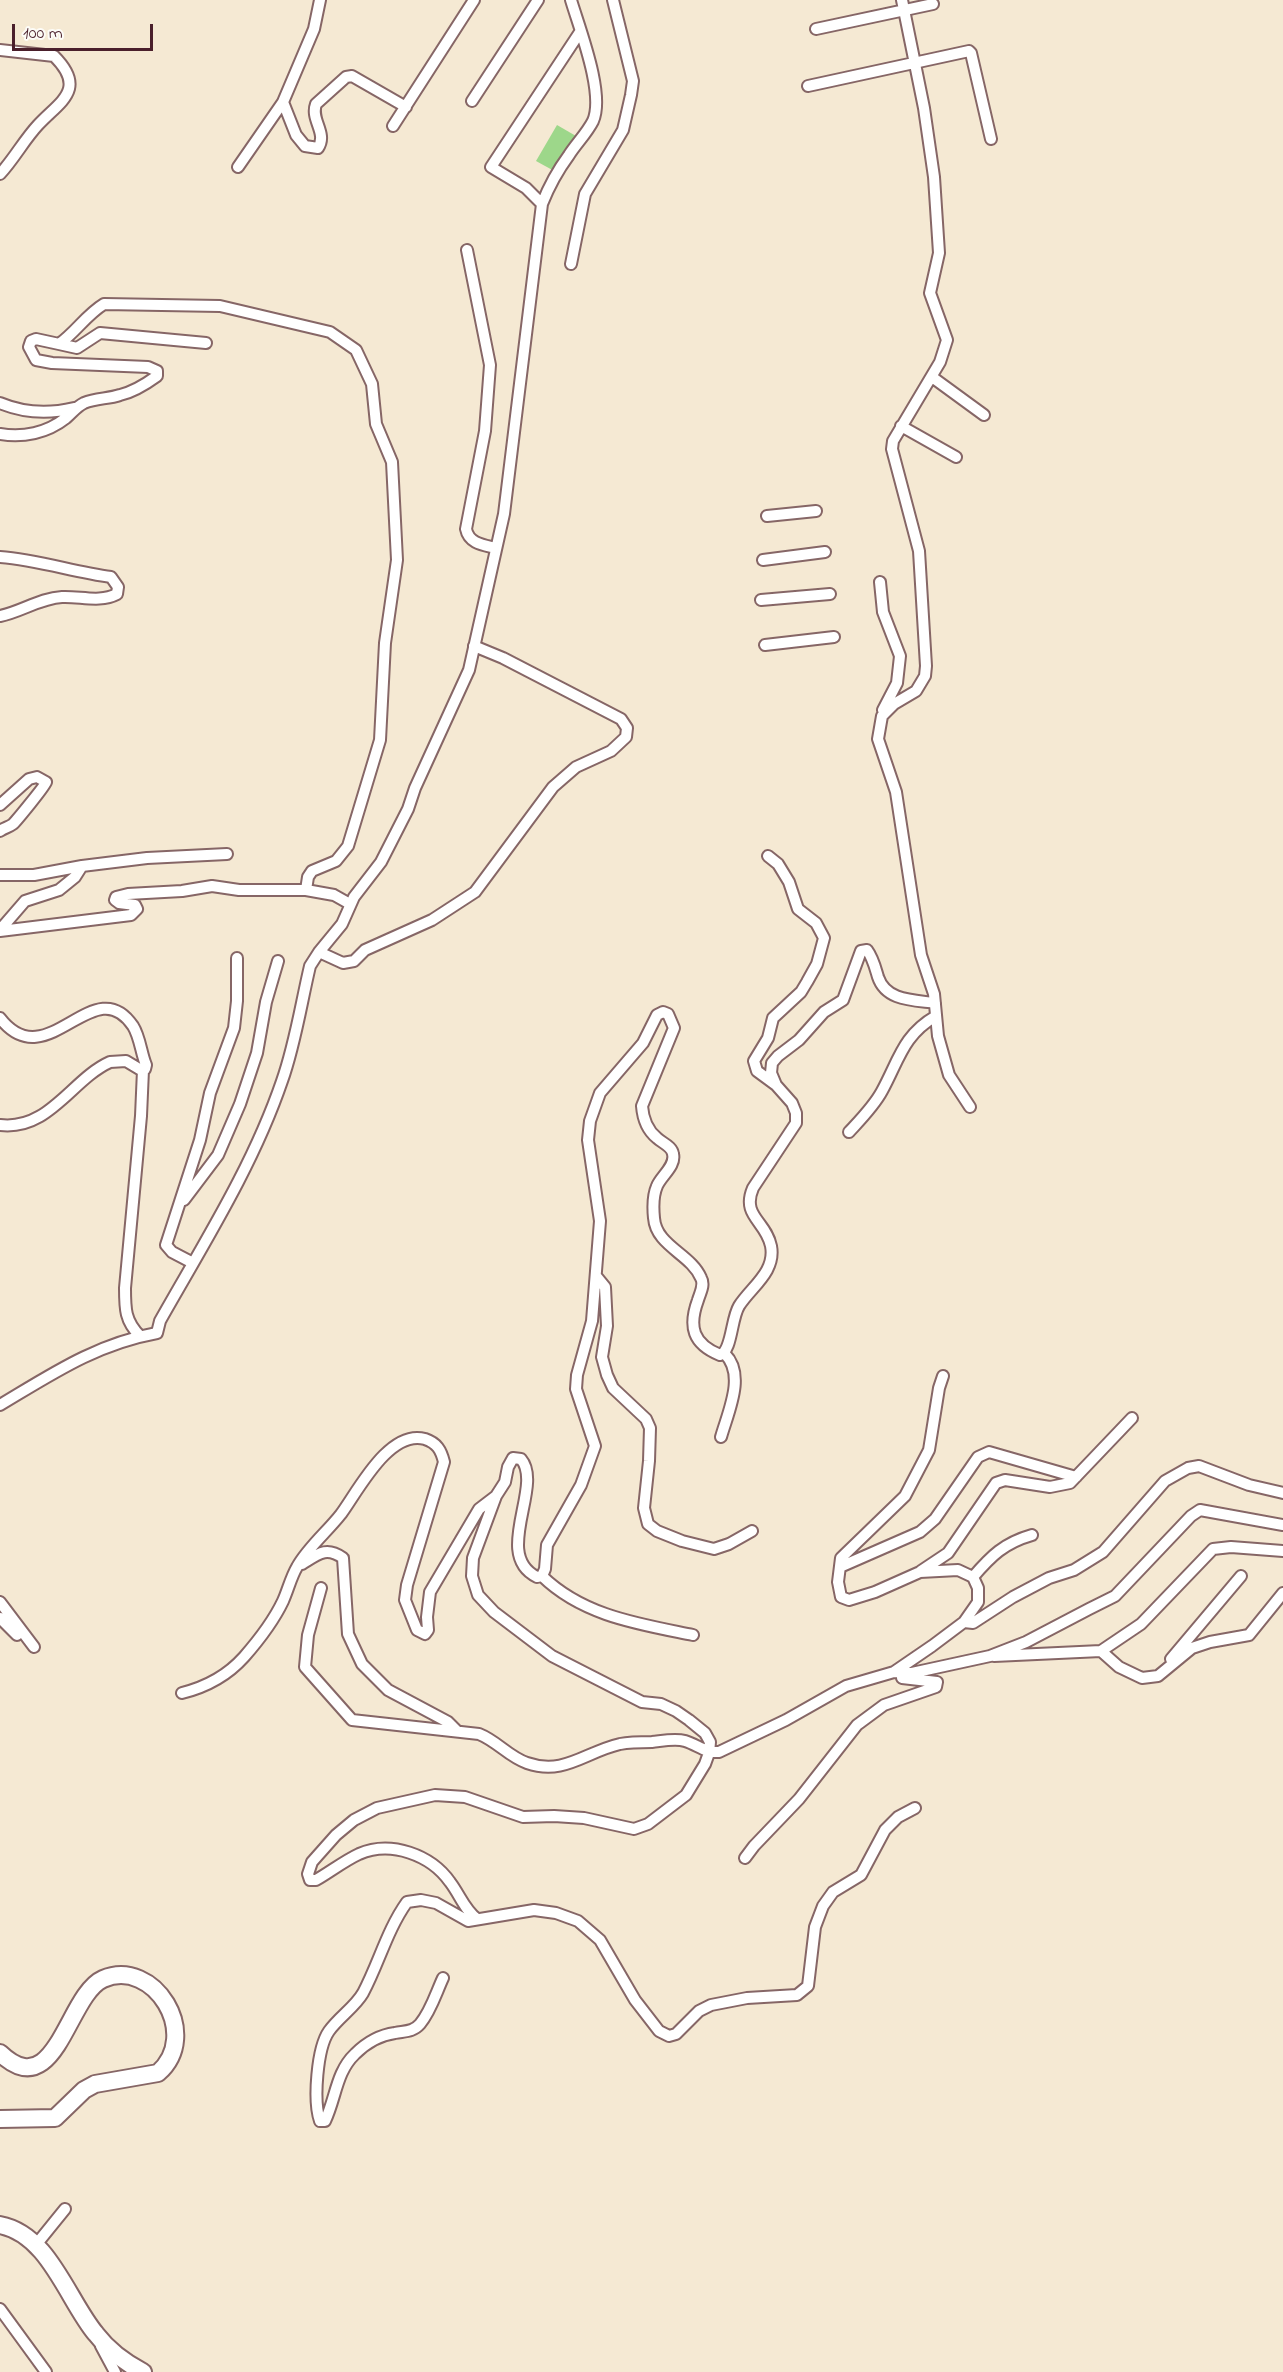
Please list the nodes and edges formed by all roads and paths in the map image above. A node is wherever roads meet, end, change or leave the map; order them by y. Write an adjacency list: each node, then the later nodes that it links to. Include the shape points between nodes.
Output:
1 (320, 0): 14 (street, via 314,29)
2 (474, 0): 16 (street)
3 (538, 0): 15 (street)
4 (571, 0): 10 (street)
5 (613, 0): 23 (street, via 633,81 631,95 623,130 585,194)
6 (902, 0): 8 (street)
7 (933, 4): 8 (street)
8 (904, 12): 9 (street); 12 (street)
9 (816, 29)
10 (580, 32): 21 (street, via 596,89 597,107 592,122 568,155); 21 (street, via 491,167 526,188)
11 (0, 50): 20 (street, via 54,56 67,74 69,87 66,99 38,124)
12 (914, 63): 13 (street); 18 (street, via 971,53); 26 (street, via 934,177 939,238 930,293 947,340)
13 (808, 87)
14 (283, 102): 16 (street, via 296,135 305,146 314,149 321,145 322,136 314,110 316,104 346,77 352,76); 19 (street)
15 (472, 102)
16 (406, 107): 17 (street)
17 (393, 126)
18 (991, 139)
19 (238, 167)
20 (0, 174)
21 (542, 204): 35 (street, via 504,514)
22 (467, 250): 35 (street, via 490,365 485,431 466,529 467,537 473,541)
23 (571, 264)
24 (206, 343): 25 (street, via 100,333 77,348)
25 (59, 344): 28 (street, via 36,339 29,347 40,362 148,367 158,374 119,396 92,400); 53 (street, via 89,313 104,304 220,306 330,332 356,350 372,384 376,424 392,462 397,560 385,643 380,740 348,846 336,861 312,871)
26 (932, 377): 29 (street); 30 (street)
27 (0, 403): 28 (street, via 44,412)
28 (75, 408): 31 (street, via 58,423 36,434)
29 (984, 415)
30 (901, 426): 32 (street); 46 (street, via 892,449 919,551 927,666 916,691)
31 (0, 434)
32 (956, 457)
33 (816, 511): 34 (street)
34 (767, 516)
35 (496, 549): 45 (street)
36 (825, 552): 38 (street)
37 (0, 557): 42 (street, via 111,577 118,587 117,594 110,598 47,599)
38 (763, 560)
39 (880, 582): 46 (street, via 883,612 899,650 900,664 895,689)
40 (830, 594): 41 (street)
41 (761, 600)
42 (0, 616)
43 (834, 638): 44 (street)
44 (765, 645)
45 (474, 646): 54 (street, via 468,670 408,809 381,862); 56 (street, via 621,719 627,728 626,737 611,751 576,767 552,788 475,892 432,921 365,950 354,961 344,963)
46 (882, 716): 59 (street, via 878,739 896,792 921,955)
47 (0, 805): 48 (street, via 29,778 46,782 16,822)
48 (0, 831)
49 (227, 854): 51 (street)
50 (768, 856): 63 (street, via 789,882 798,909 816,923 824,938 807,982 773,1018 768,1038 754,1061 756,1071)
51 (82, 866): 52 (street, via 34,875); 55 (street, via 59,890 25,901)
52 (0, 875)
53 (306, 890): 54 (street, via 334,895); 55 (street, via 212,886 128,894 115,900 135,905 137,909 131,915)
54 (350, 904): 56 (street, via 342,924)
55 (0, 930)
56 (319, 951): 68 (street, via 310,966 283,1079 267,1121)
57 (237, 958): 67 (street, via 234,1028 210,1093)
58 (278, 961): 67 (street, via 257,1053 240,1104 218,1155)
59 (935, 1003): 60 (street); 63 (street, via 890,995 880,984 872,956 867,950 861,951 843,1000 825,1012 772,1064)
60 (936, 1016): 64 (street, via 949,1075); 66 (street, via 909,1038 881,1094)
61 (0, 1018): 62 (street, via 17,1033 37,1037 52,1034 95,1009 116,1012 135,1029 146,1065)
62 (143, 1070): 65 (street, via 126,1061 110,1062 34,1120); 70 (street, via 125,1288 126,1317)
63 (776, 1085): 71 (street, via 792,1103 796,1123 748,1198 771,1246 769,1260 764,1278 739,1306)
64 (970, 1107)
65 (0, 1125)
66 (849, 1132)
67 (178, 1208): 68 (street, via 166,1245)
68 (193, 1263): 70 (street, via 157,1333)
69 (596, 1275): 71 (street, via 600,1221 588,1140 590,1121 600,1093 643,1043 657,1015 663,1012 674,1028 642,1106 650,1130 674,1155 657,1186 654,1219 657,1232 702,1279 695,1308 696,1339 706,1349); 80 (street, via 605,1287 607,1326 602,1357 607,1375 613,1388 642,1414 650,1428 644,1508 648,1524 682,1541 714,1549); 86 (street, via 592,1321 576,1375 576,1389 595,1446 581,1485 547,1545)
70 (140, 1336): 73 (street, via 89,1353)
71 (725, 1354): 75 (street, via 734,1370 734,1392)
72 (944, 1376): 84 (street, via 929,1450 918,1474 905,1496 841,1558)
73 (0, 1405)
74 (1132, 1418): 76 (street)
75 (721, 1437)
76 (1076, 1477): 84 (street, via 989,1452 978,1456 935,1519 920,1532); 85 (street, via 1070,1483 1050,1487 1005,1480 996,1483 948,1553)
77 (1283, 1493): 93 (street, via 1199,1466 1188,1468 1165,1480 1103,1552 1074,1570 1013,1597 973,1623)
78 (496, 1496): 83 (street, via 478,1509 430,1592 425,1634 417,1630 405,1600 444,1461 434,1442 419,1438 387,1452); 86 (street, via 513,1458 521,1459 527,1466 518,1537 520,1557 529,1573); 101 (street, via 473,1557 472,1576 478,1594 552,1656 642,1702 676,1711 705,1733 710,1742)
79 (1283, 1526): 96 (street, via 1200,1510 1115,1596)
80 (752, 1531)
81 (1032, 1535): 88 (street, via 991,1555)
82 (1283, 1551): 95 (street, via 1213,1549 1141,1624)
83 (297, 1567): 99 (street, via 282,1603 243,1658 203,1688); 100 (street, via 323,1552 335,1552 343,1558 348,1634 362,1664 388,1690)
84 (840, 1567): 85 (street, via 841,1597 849,1600)
85 (920, 1572): 88 (street, via 958,1570)
86 (542, 1576): 94 (street, via 558,1591 588,1608 631,1623)
87 (1241, 1576): 98 (street)
88 (972, 1577): 93 (street, via 978,1588 978,1602)
89 (321, 1588): 100 (street, via 305,1667 351,1720)
90 (1283, 1593): 98 (street, via 1249,1635 1192,1648)
91 (0, 1602): 92 (street, via 34,1647 24,1643)
92 (0, 1618)
93 (964, 1622): 97 (street)
94 (693, 1635)
95 (1101, 1651): 96 (street); 98 (street, via 1119,1667 1142,1677)
96 (990, 1656): 97 (street, via 912,1673)
97 (894, 1672): 101 (street, via 846,1686 786,1720 719,1752); 103 (street, via 904,1679 937,1682 936,1688 884,1705 857,1725 799,1799)
98 (1158, 1676)
99 (182, 1693)
100 (458, 1731): 101 (street, via 485,1736 512,1755 547,1767 565,1766 605,1749 636,1742 683,1740)
101 (709, 1753): 104 (street, via 686,1795 648,1824 634,1829 584,1818 523,1817 465,1797 435,1795 377,1808 354,1820 312,1862 308,1874 310,1880 316,1880 362,1853 385,1849 408,1852 430,1861)
102 (915, 1808): 104 (street, via 885,1830 861,1875 833,1892 823,1906 815,1927 808,1986 797,1995 711,2005 669,2036 659,2031 635,2000 600,1940 578,1922 534,1910)
103 (745, 1858)
104 (477, 1920): 105 (street, via 468,1921 436,1903 407,1902 362,1995 324,2039 319,2077 321,2121 325,2121 343,2068 353,2055 370,2041 419,2026)
105 (443, 1978)
106 (0, 2053): 107 (main road, via 21,2065 34,2067 45,2061 84,1997 102,1979 126,1975 143,1980 158,1994 169,2007 177,2029 174,2050 158,2073 95,2084 55,2118)
107 (0, 2119)
108 (65, 2209): 110 (street)
109 (0, 2225): 110 (main road, via 19,2232)
110 (35, 2246): 112 (main road, via 52,2264)
111 (0, 2309): 113 (street)
112 (96, 2335): 114 (street); 115 (main road, via 122,2361)
113 (46, 2372)
114 (115, 2372)
115 (143, 2372)

